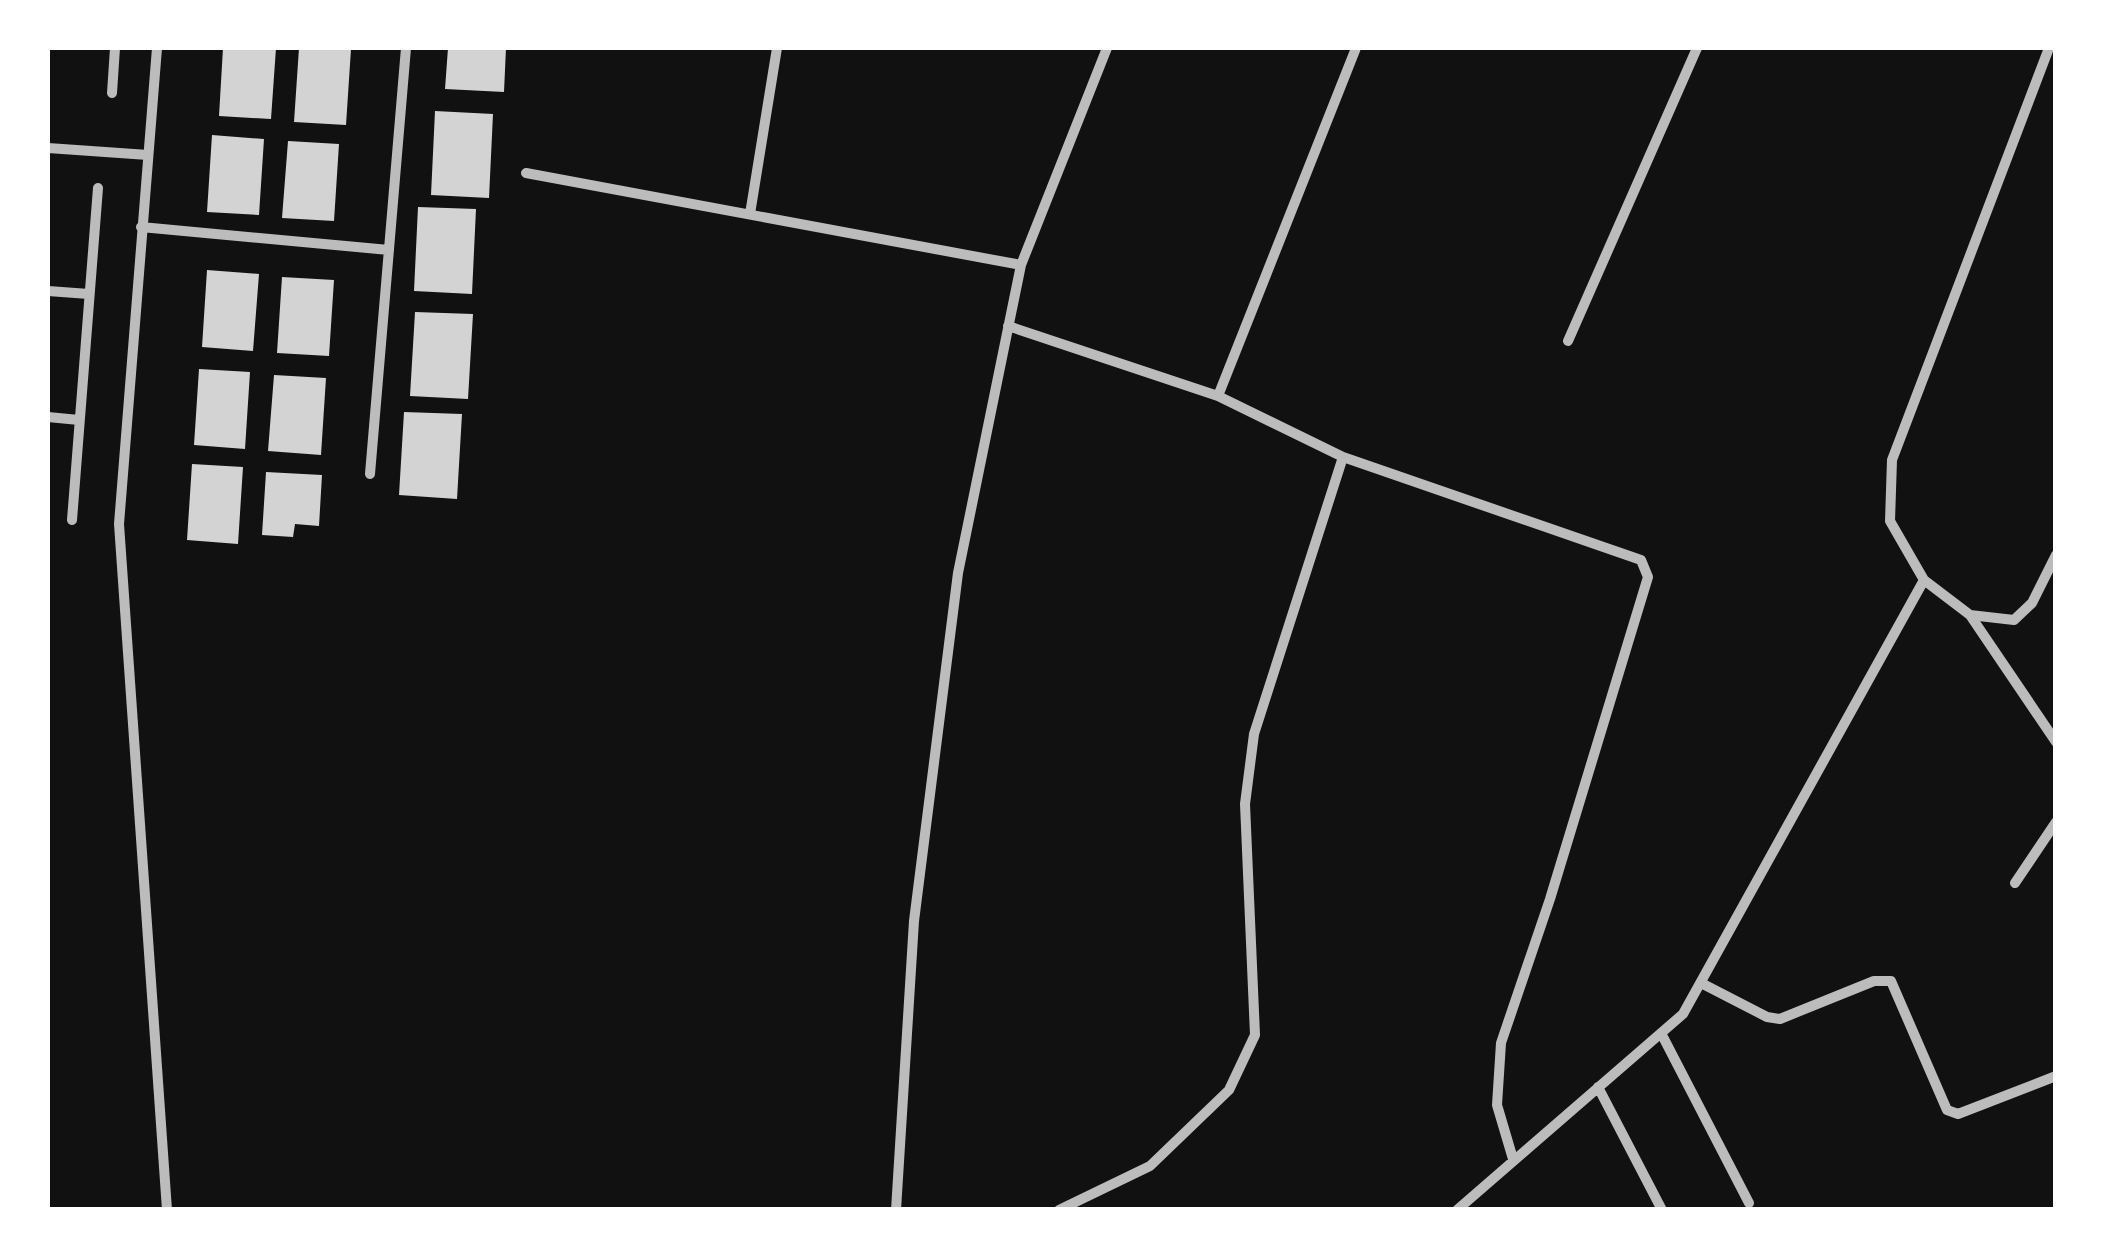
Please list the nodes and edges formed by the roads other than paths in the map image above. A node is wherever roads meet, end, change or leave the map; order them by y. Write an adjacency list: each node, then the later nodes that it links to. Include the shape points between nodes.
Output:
1 (115, 48): 9 (street)
2 (157, 48): 11 (street)
3 (406, 48): 16 (street)
4 (777, 48): 14 (street)
5 (1107, 48): 17 (street)
6 (1356, 48): 22 (street)
7 (1697, 48): 21 (street)
8 (2049, 48): 29 (street, via 1892,460 1890,520)
9 (112, 93)
10 (48, 148): 11 (street)
11 (148, 154): 15 (street)
12 (526, 173): 14 (street)
13 (98, 188): 19 (street)
14 (750, 214): 17 (street)
15 (142, 226): 16 (street); 40 (street, via 120,524)
16 (389, 250): 26 (street)
17 (1021, 265): 20 (street)
18 (48, 291): 19 (street)
19 (89, 294): 24 (street)
20 (1008, 326): 22 (street); 41 (street, via 958,573 914,921)
21 (1568, 341)
22 (1218, 396): 25 (street)
23 (48, 416): 24 (street)
24 (80, 420): 27 (street)
25 (1343, 457): 38 (street, via 1647,567 1501,1043 1496,1105); 42 (street, via 1254,734 1245,804 1255,1035 1229,1090 1150,1166)
26 (370, 474)
27 (72, 520)
28 (2056, 555): 30 (street, via 2032,603 2014,620)
29 (1924, 580): 30 (street); 34 (street)
30 (1970, 615): 31 (street)
31 (2056, 742)
32 (2056, 822): 33 (street)
33 (2016, 883)
34 (1700, 982): 35 (street, via 1683,1014); 36 (street, via 1780,1019 1874,981 1891,981 1947,1110 1958,1114)
35 (1660, 1033): 37 (street); 39 (street)
36 (2056, 1076)
37 (1598, 1087): 38 (street); 44 (street)
38 (1513, 1159): 43 (street)
39 (1749, 1202)
40 (168, 1210)
41 (896, 1210)
42 (1059, 1210)
43 (1457, 1210)
44 (1662, 1210)

